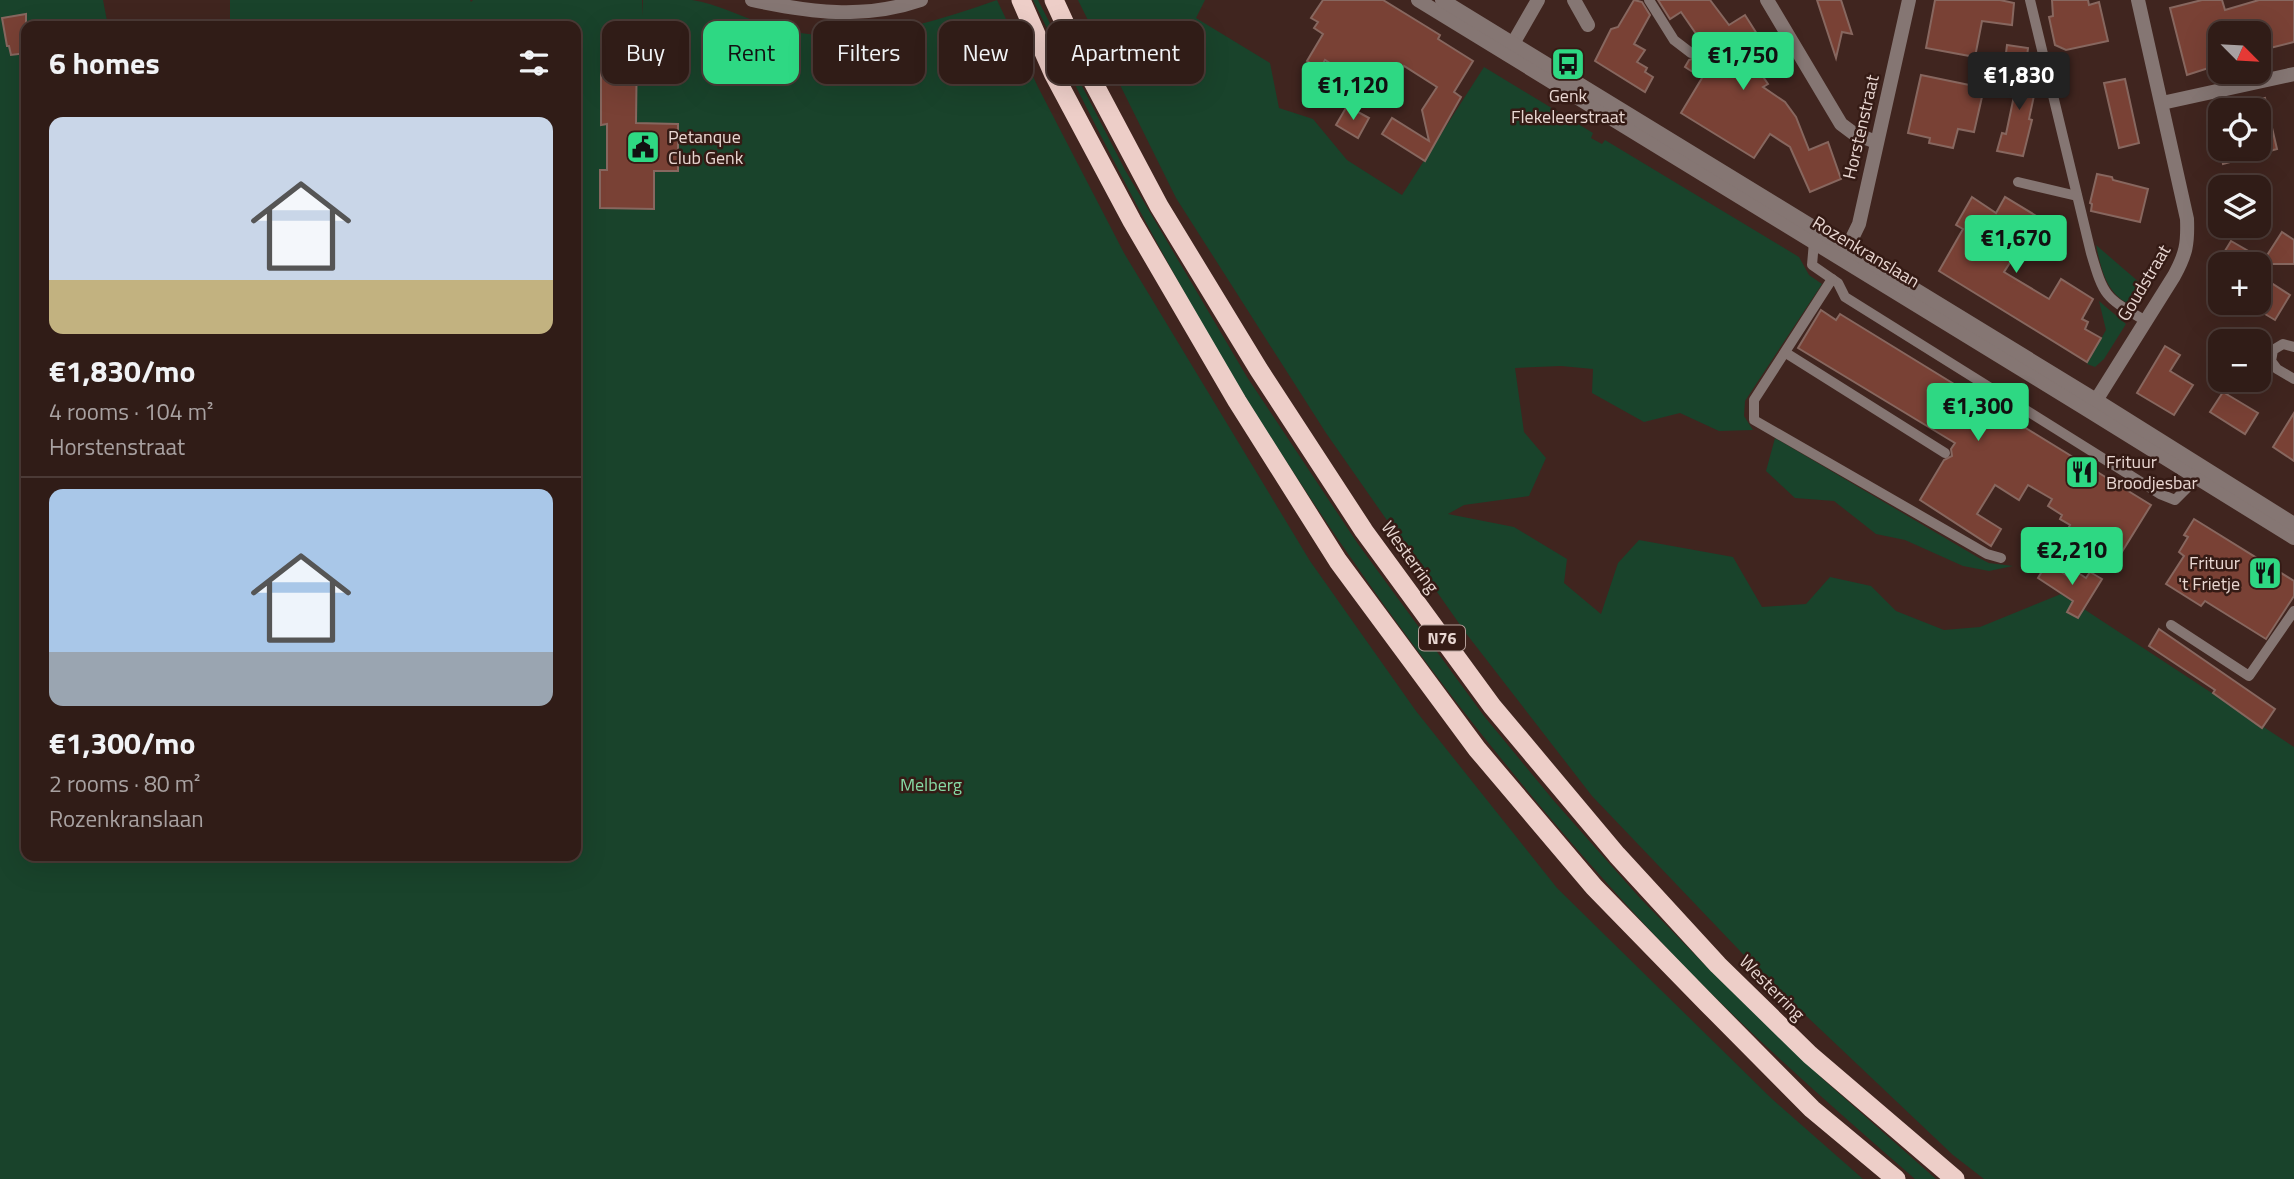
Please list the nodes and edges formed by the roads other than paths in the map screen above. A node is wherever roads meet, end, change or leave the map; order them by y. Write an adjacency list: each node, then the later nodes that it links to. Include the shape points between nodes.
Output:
1 (752, 0): 2 (street, via 807,12 860,13)
2 (921, 0)
3 (1021, 0): 37 (highway, N76, via 1132,220 1237,401 1338,561 1461,727 1594,887 1812,1109)
4 (1054, 0): 38 (highway, Westerring / N76, via 1159,206 1259,370 1364,531 1492,706 1617,855 1718,964 1810,1055)
5 (1418, 0): 15 (street, Rozenkranslaan)
6 (1442, 0): 15 (street, Rozenkranslaan)
7 (1538, 0): 15 (street)
8 (1574, 0): 14 (street)
9 (1650, 0): 16 (lane, via 1674,40)
10 (1767, 0): 19 (street, via 1841,124)
11 (1909, 0): 19 (street, Horstenstraat)
12 (2030, 0): 21 (lane)
13 (2138, 0): 18 (street, Goudstraat)
14 (1588, 25)
15 (1509, 49): 22 (street, Rozenkranslaan); 23 (street, Rozenkranslaan)
16 (1691, 53)
17 (2294, 74): 18 (street)
18 (2162, 103): 25 (street, Goudstraat, via 2188,240 2185,256)
19 (1877, 142): 23 (street, Horstenstraat, via 1859,224)
20 (2018, 182): 21 (lane)
21 (2077, 196): 25 (lane, via 2102,289 2116,304)
22 (1814, 243): 23 (street, Rozenkranslaan); 24 (lane, via 1812,265)
23 (1844, 254): 29 (street, Rozenkranslaan)
24 (1832, 279): 27 (lane); 31 (lane, via 1844,297 2160,494 2175,500)
25 (2144, 320): 29 (street, Goudstraat)
26 (2294, 347): 28 (lane, via 2283,344 2273,350 2271,361)
27 (1786, 353): 30 (lane); 34 (lane, via 1754,400 1754,420)
28 (2294, 379)
29 (2093, 405): 31 (street, Rozenkranslaan)
30 (1945, 453)
31 (2201, 473): 32 (street, Rozenkranslaan); 33 (street, Rozenkranslaan)
32 (2294, 524)
33 (2294, 538)
34 (2001, 558)
35 (2294, 611): 36 (lane, via 2249,676)
36 (2171, 625)
37 (1896, 1179)
38 (1955, 1179)

